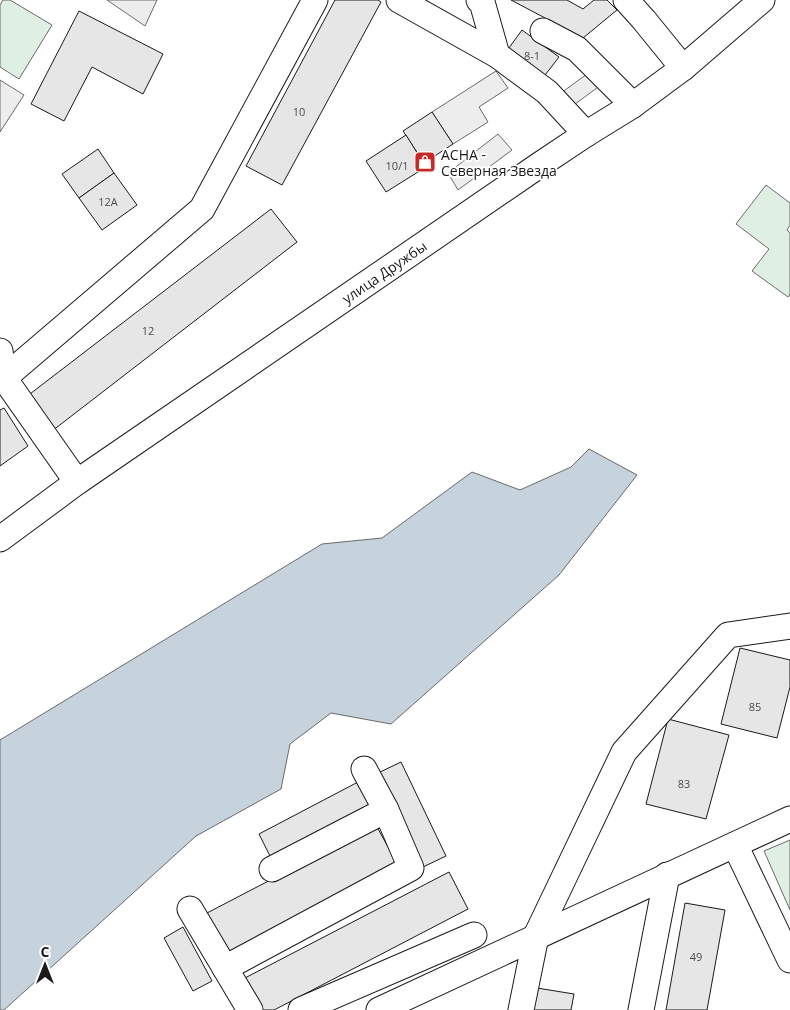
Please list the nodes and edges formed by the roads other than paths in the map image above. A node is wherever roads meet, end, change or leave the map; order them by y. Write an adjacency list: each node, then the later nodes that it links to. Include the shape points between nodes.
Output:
1 (315, 0): 12 (street, via 202,209)
2 (399, 0): 7 (street)
3 (478, 0): 7 (street, via 482,2)
4 (626, 0): 8 (street)
5 (762, 0): 8 (street, улица Дружбы)
6 (543, 31): 9 (street, via 577,49)
7 (497, 55): 10 (street, via 547,92)
8 (683, 68): 9 (street, улица Дружбы)
9 (632, 105): 10 (street, улица Дружбы)
10 (586, 134): 13 (street, улица Дружбы)
11 (0, 351): 12 (street)
12 (4, 378): 13 (street)
13 (77, 482): 14 (street, улица Дружбы)
14 (0, 539)
15 (790, 626): 24 (street, via 728,635 624,752)
16 (364, 769): 17 (street)
17 (386, 810): 20 (street); 26 (street, via 411,868)
18 (790, 818): 19 (street)
19 (735, 845): 21 (street); 25 (street)
20 (272, 870)
21 (667, 875): 24 (street); 31 (street)
22 (190, 909): 26 (street)
23 (474, 935): 28 (street)
24 (536, 936): 29 (street); 30 (street)
25 (790, 960)
26 (225, 968): 27 (street)
27 (250, 1010)
28 (301, 1010)
29 (379, 1010)
30 (521, 1010)
31 (640, 1010)

